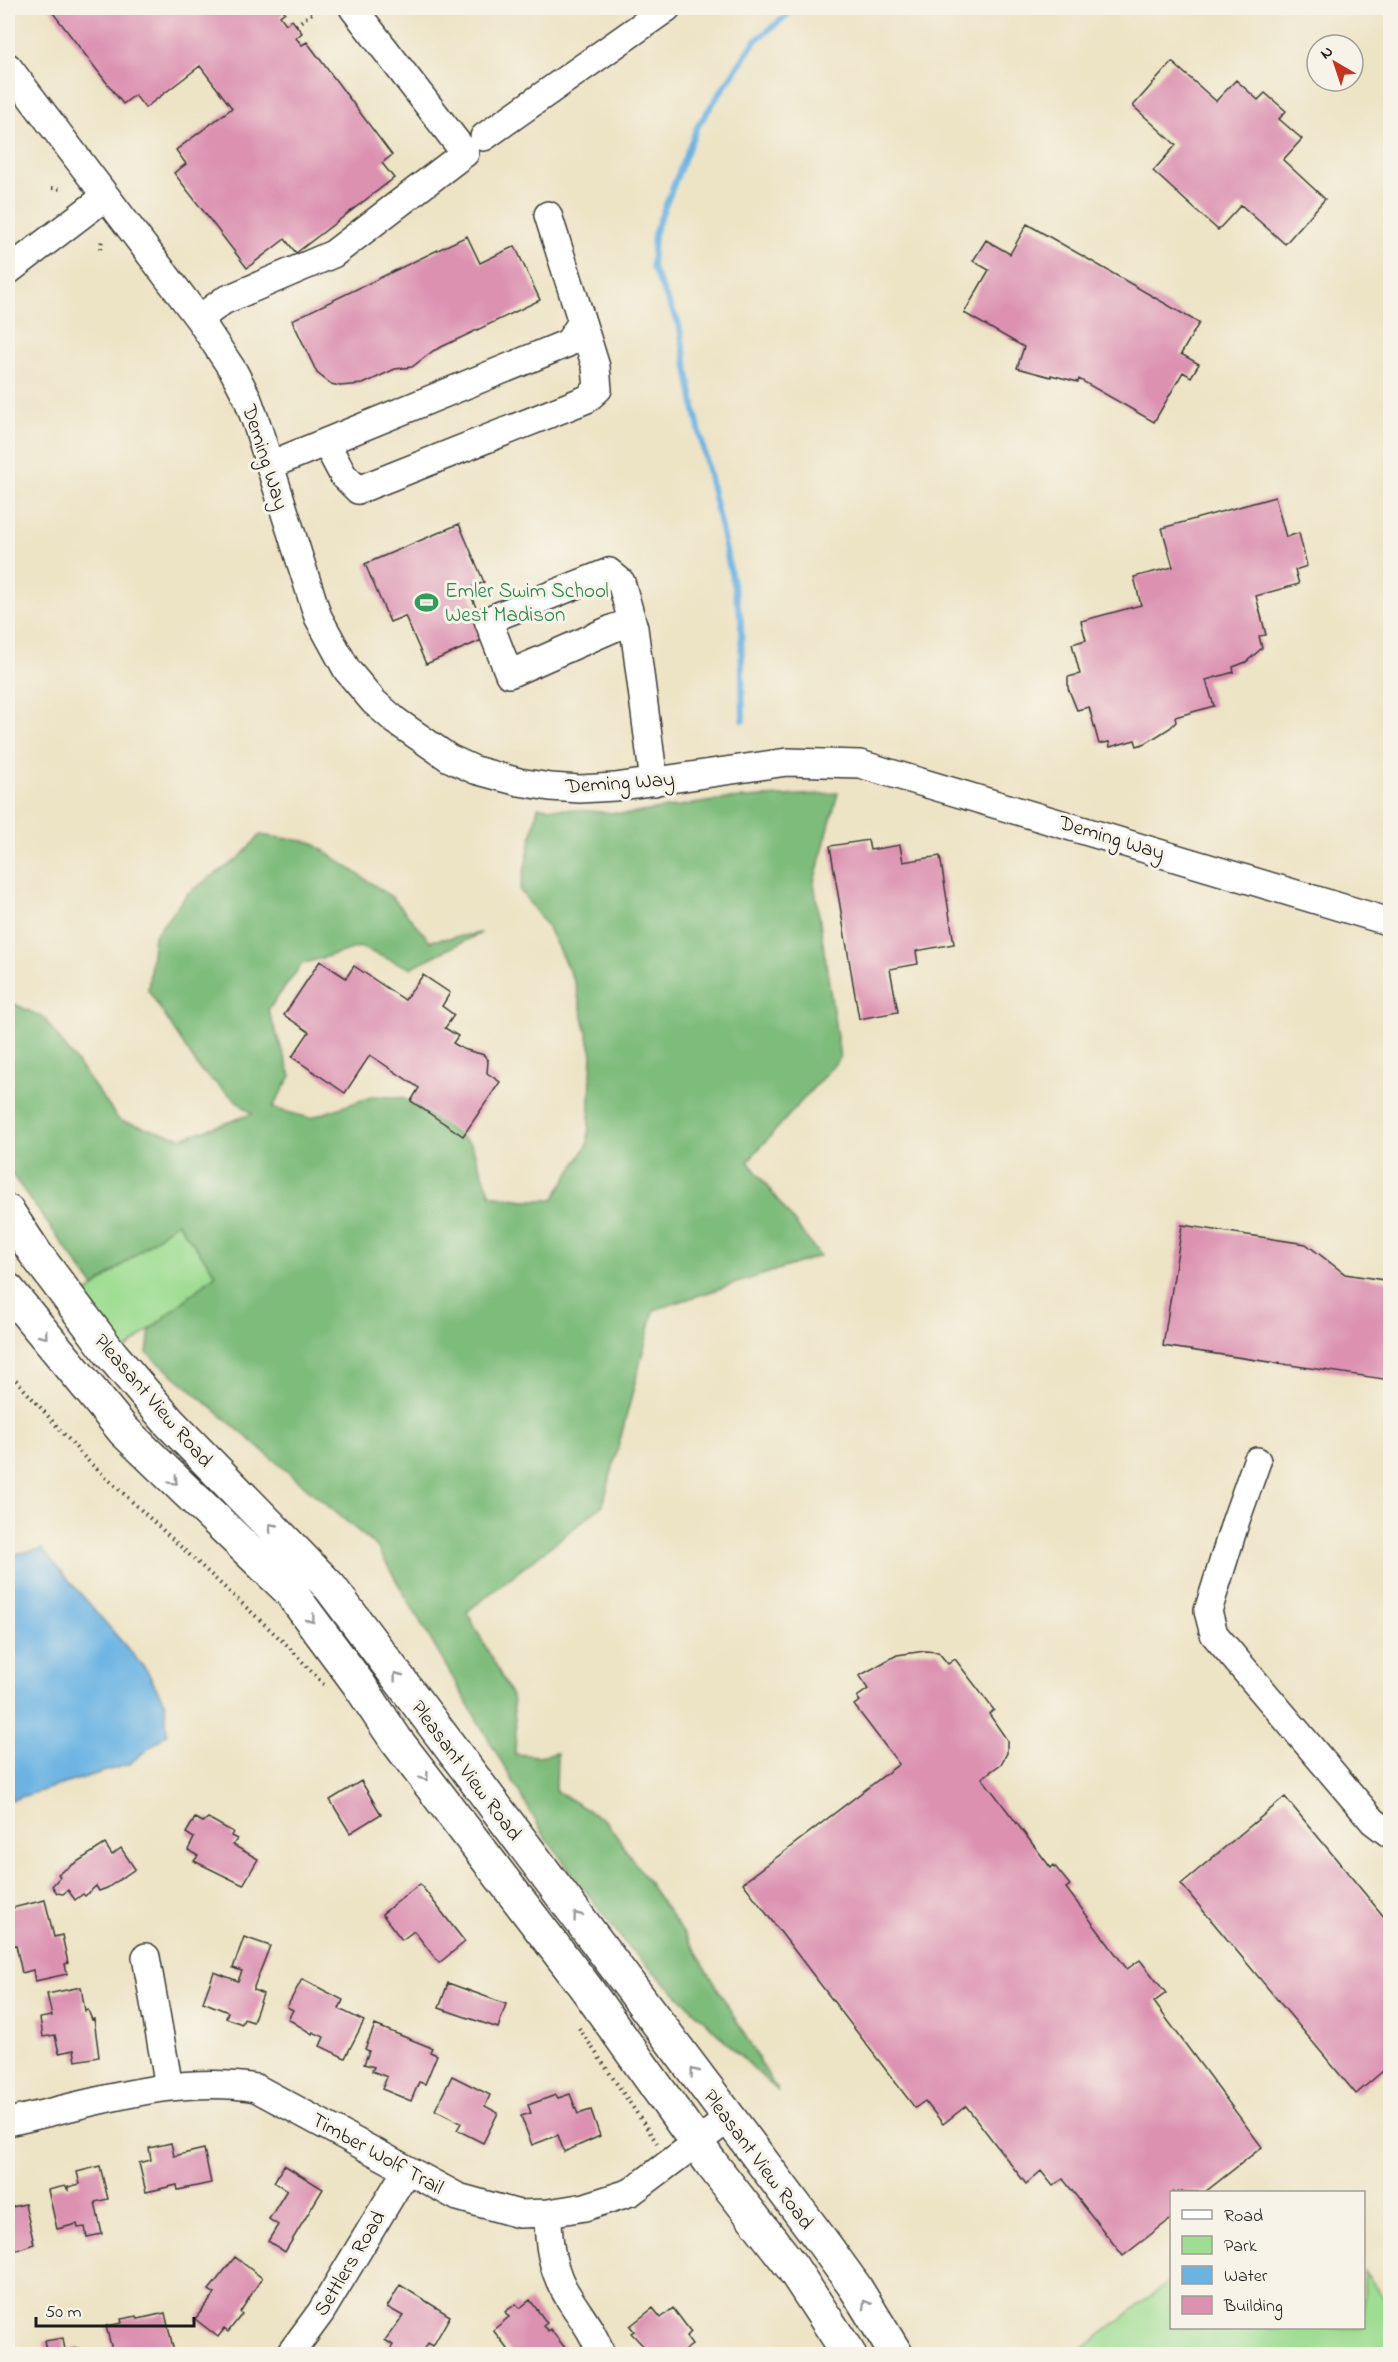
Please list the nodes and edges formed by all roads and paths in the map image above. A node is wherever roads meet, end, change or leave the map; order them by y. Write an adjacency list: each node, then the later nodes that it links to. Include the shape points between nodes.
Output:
1 (319, 8): 4 (path)
2 (353, 8): 14 (street, via 465,153 333,254 223,302)
3 (667, 8): 6 (street)
4 (296, 25)
5 (8, 67): 9 (street, Deming Way)
6 (483, 137)
7 (52, 188): 8 (path)
8 (63, 189)
9 (105, 197): 13 (street); 14 (street, Deming Way)
10 (548, 215): 15 (street)
11 (102, 240): 12 (path)
12 (100, 249)
13 (8, 271)
14 (199, 319): 17 (street, Deming Way, via 247,397)
15 (582, 322): 16 (street, via 568,343); 16 (street, via 596,367 598,389 587,399 358,490 343,475)
16 (326, 443): 17 (street)
17 (270, 465): 19 (street, Deming Way, via 318,617 347,670 396,721 449,758 519,782 580,789)
18 (634, 628): 18 (street, via 627,624 614,628 509,674 489,620 609,572 621,582); 19 (street)
19 (654, 782): 20 (street, Deming Way, via 786,762 860,764)
20 (1390, 922)
21 (8, 1212): 30 (main road, Pleasant View Road, one-way to 21, via 330,1587 169,1422 104,1345)
22 (8, 1290): 32 (main road, Pleasant View Road, one-way to 32, via 124,1431 289,1590 396,1740 586,1989)
23 (8, 1371): 25 (path, via 86,1459 289,1647)
24 (1257, 1461): 26 (street, via 1208,1611 1214,1634 1374,1821)
25 (329, 1691)
26 (1390, 1834)
27 (146, 1957): 29 (street)
28 (576, 2024): 33 (path)
29 (170, 2087): 31 (street, Timber Wolf Trail); 34 (street, Timber Wolf Trail, via 226,2083 256,2088)
30 (728, 2120): 32 (street, Timber Wolf Trail); 39 (main road, Pleasant View Road, one-way to 30, via 855,2287)
31 (8, 2122)
32 (696, 2144): 33 (street, Timber Wolf Trail); 38 (main road, Pleasant View Road, via 792,2267)
33 (670, 2165): 35 (street, Timber Wolf Trail, via 614,2200)
34 (406, 2171): 35 (street, Timber Wolf Trail, via 458,2197 519,2214); 36 (street, Settlers Road, via 321,2312)
35 (548, 2213): 37 (street, via 553,2266)
36 (290, 2355)
37 (601, 2355)
38 (849, 2355)
39 (896, 2355)

